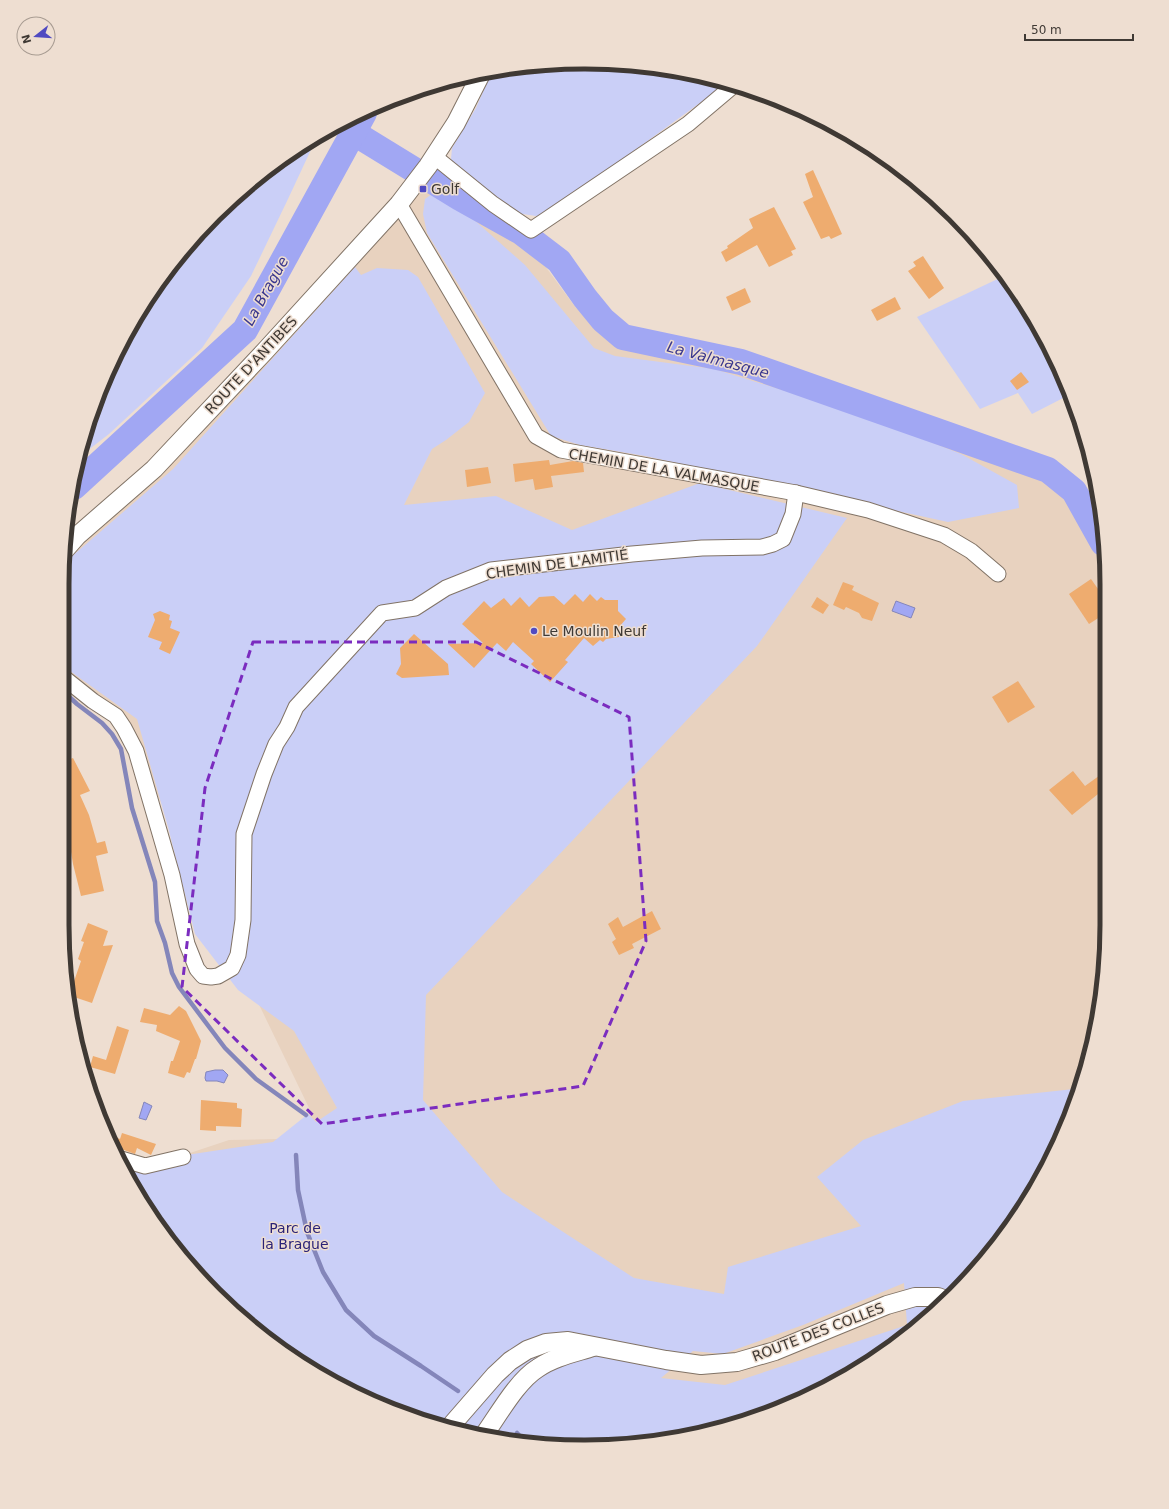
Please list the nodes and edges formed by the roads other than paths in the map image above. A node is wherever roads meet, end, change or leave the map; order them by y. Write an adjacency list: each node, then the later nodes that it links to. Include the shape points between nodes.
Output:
1 (478, 81): 3 (street, ROUTE D'ANTIBES, via 456,123)
2 (728, 90): 3 (street, via 688,124 531,230)
3 (431, 162): 4 (street, ROUTE D'ANTIBES)
4 (399, 204): 5 (street, CHEMIN DE LA VALMASQUE, via 536,436 560,450); 6 (street, ROUTE D'ANTIBES, via 154,469)
5 (796, 493): 7 (street, CHEMIN DE LA VALMASQUE, via 868,510 944,535 971,551); 8 (street, CHEMIN DE L'AMITIÉ, via 793,514 783,539 773,544 762,547 702,548 632,554 491,570 446,588 414,608 382,613 296,707 276,744 244,834 243,920 238,955 232,968 218,976 203,976 197,969 187,944 172,875 136,751 116,716)
6 (71, 543)
7 (998, 574)
8 (69, 682)
9 (183, 1157): 10 (street, via 145,1166)
10 (127, 1161)
11 (940, 1298): 12 (street, ROUTE DES COLLES, via 915,1296 775,1351 737,1362 701,1365)
12 (594, 1347): 13 (street, ROUTE DES COLLES, via 568,1341 546,1343 527,1350 495,1375); 14 (street, ROUTE DES COLLES, via 557,1358 538,1368 523,1380)
13 (454, 1423)
14 (487, 1431)

